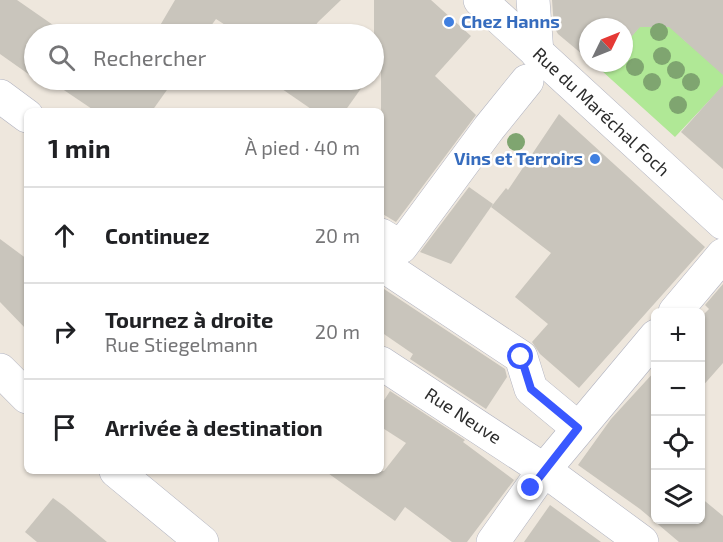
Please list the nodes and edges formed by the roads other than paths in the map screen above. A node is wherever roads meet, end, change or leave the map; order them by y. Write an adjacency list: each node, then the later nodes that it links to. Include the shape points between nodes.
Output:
1 (480, 0): 3 (street, Rue du Maréchal Foch)
2 (533, 0): 3 (street)
3 (532, 67): 6 (street, Rue du Maréchal Foch); 7 (street, via 401,247)
4 (0, 96): 5 (street)
5 (24, 114)
6 (723, 223)
7 (384, 236)
8 (723, 255): 10 (street)
9 (384, 266): 15 (street, via 521,357 531,389)
10 (678, 308)
11 (651, 342): 15 (street)
12 (384, 365): 16 (street, Rue Neuve)
13 (0, 369): 14 (street)
14 (24, 394)
15 (578, 428): 16 (street)
16 (544, 470): 19 (street); 20 (street, Rue Neuve)
17 (120, 474): 18 (street)
18 (202, 542)
19 (493, 542)
20 (642, 542)

